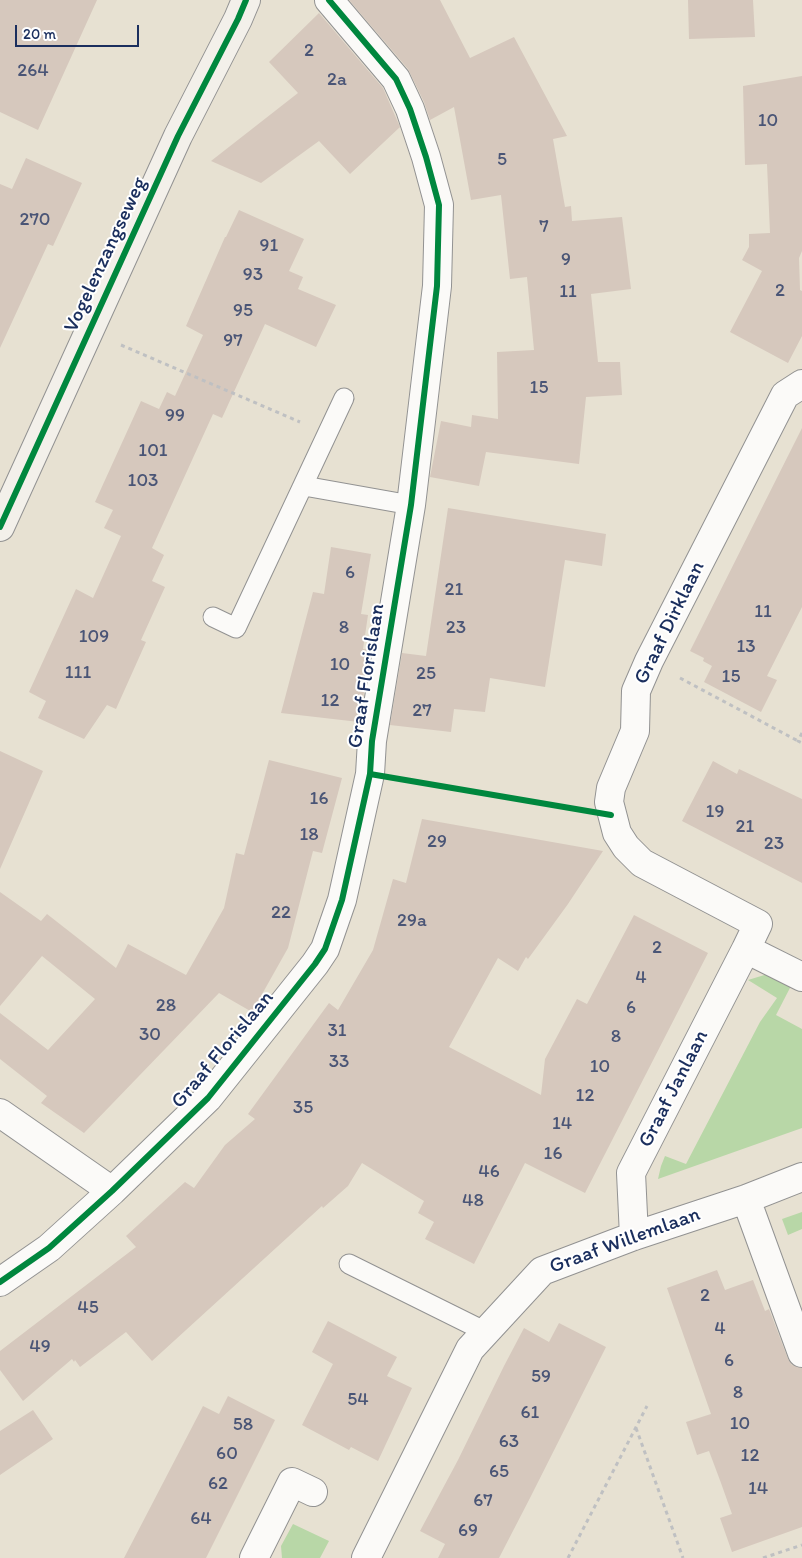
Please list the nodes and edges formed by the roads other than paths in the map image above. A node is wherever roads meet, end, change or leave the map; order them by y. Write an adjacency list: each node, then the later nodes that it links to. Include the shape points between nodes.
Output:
1 (246, 0): 7 (main road, Vogelenzangseweg, via 178,136)
2 (329, 0): 6 (street, Graaf Florislaan, via 396,79 410,109 439,205 437,286)
3 (802, 384): 9 (street, Graaf Dirklaan, via 785,394 649,661 636,691 635,732 611,788 609,802 617,833 626,848 642,863 758,924)
4 (344, 398): 5 (lane)
5 (304, 486): 6 (lane); 8 (lane, via 236,628)
6 (411, 505): 13 (street, Graaf Florislaan, via 372,741 370,774 342,900 324,949 208,1098)
7 (0, 526)
8 (213, 617)
9 (746, 949): 10 (street); 15 (street, Graaf Janlaan, via 631,1173)
10 (802, 977)
11 (0, 1113): 13 (street)
12 (802, 1177): 14 (street, Graaf Willemlaan)
13 (112, 1191): 17 (street, Graaf Florislaan, via 49,1248)
14 (746, 1199): 15 (street, Graaf Willemlaan); 19 (street)
15 (634, 1236): 18 (street, Graaf Willemlaan, via 542,1271)
16 (349, 1264): 18 (lane)
17 (0, 1282)
18 (486, 1332): 22 (street, Graaf Willemlaan, via 470,1349)
19 (802, 1353)
20 (313, 1492): 21 (street, via 292,1482)
21 (254, 1558)
22 (366, 1558)

